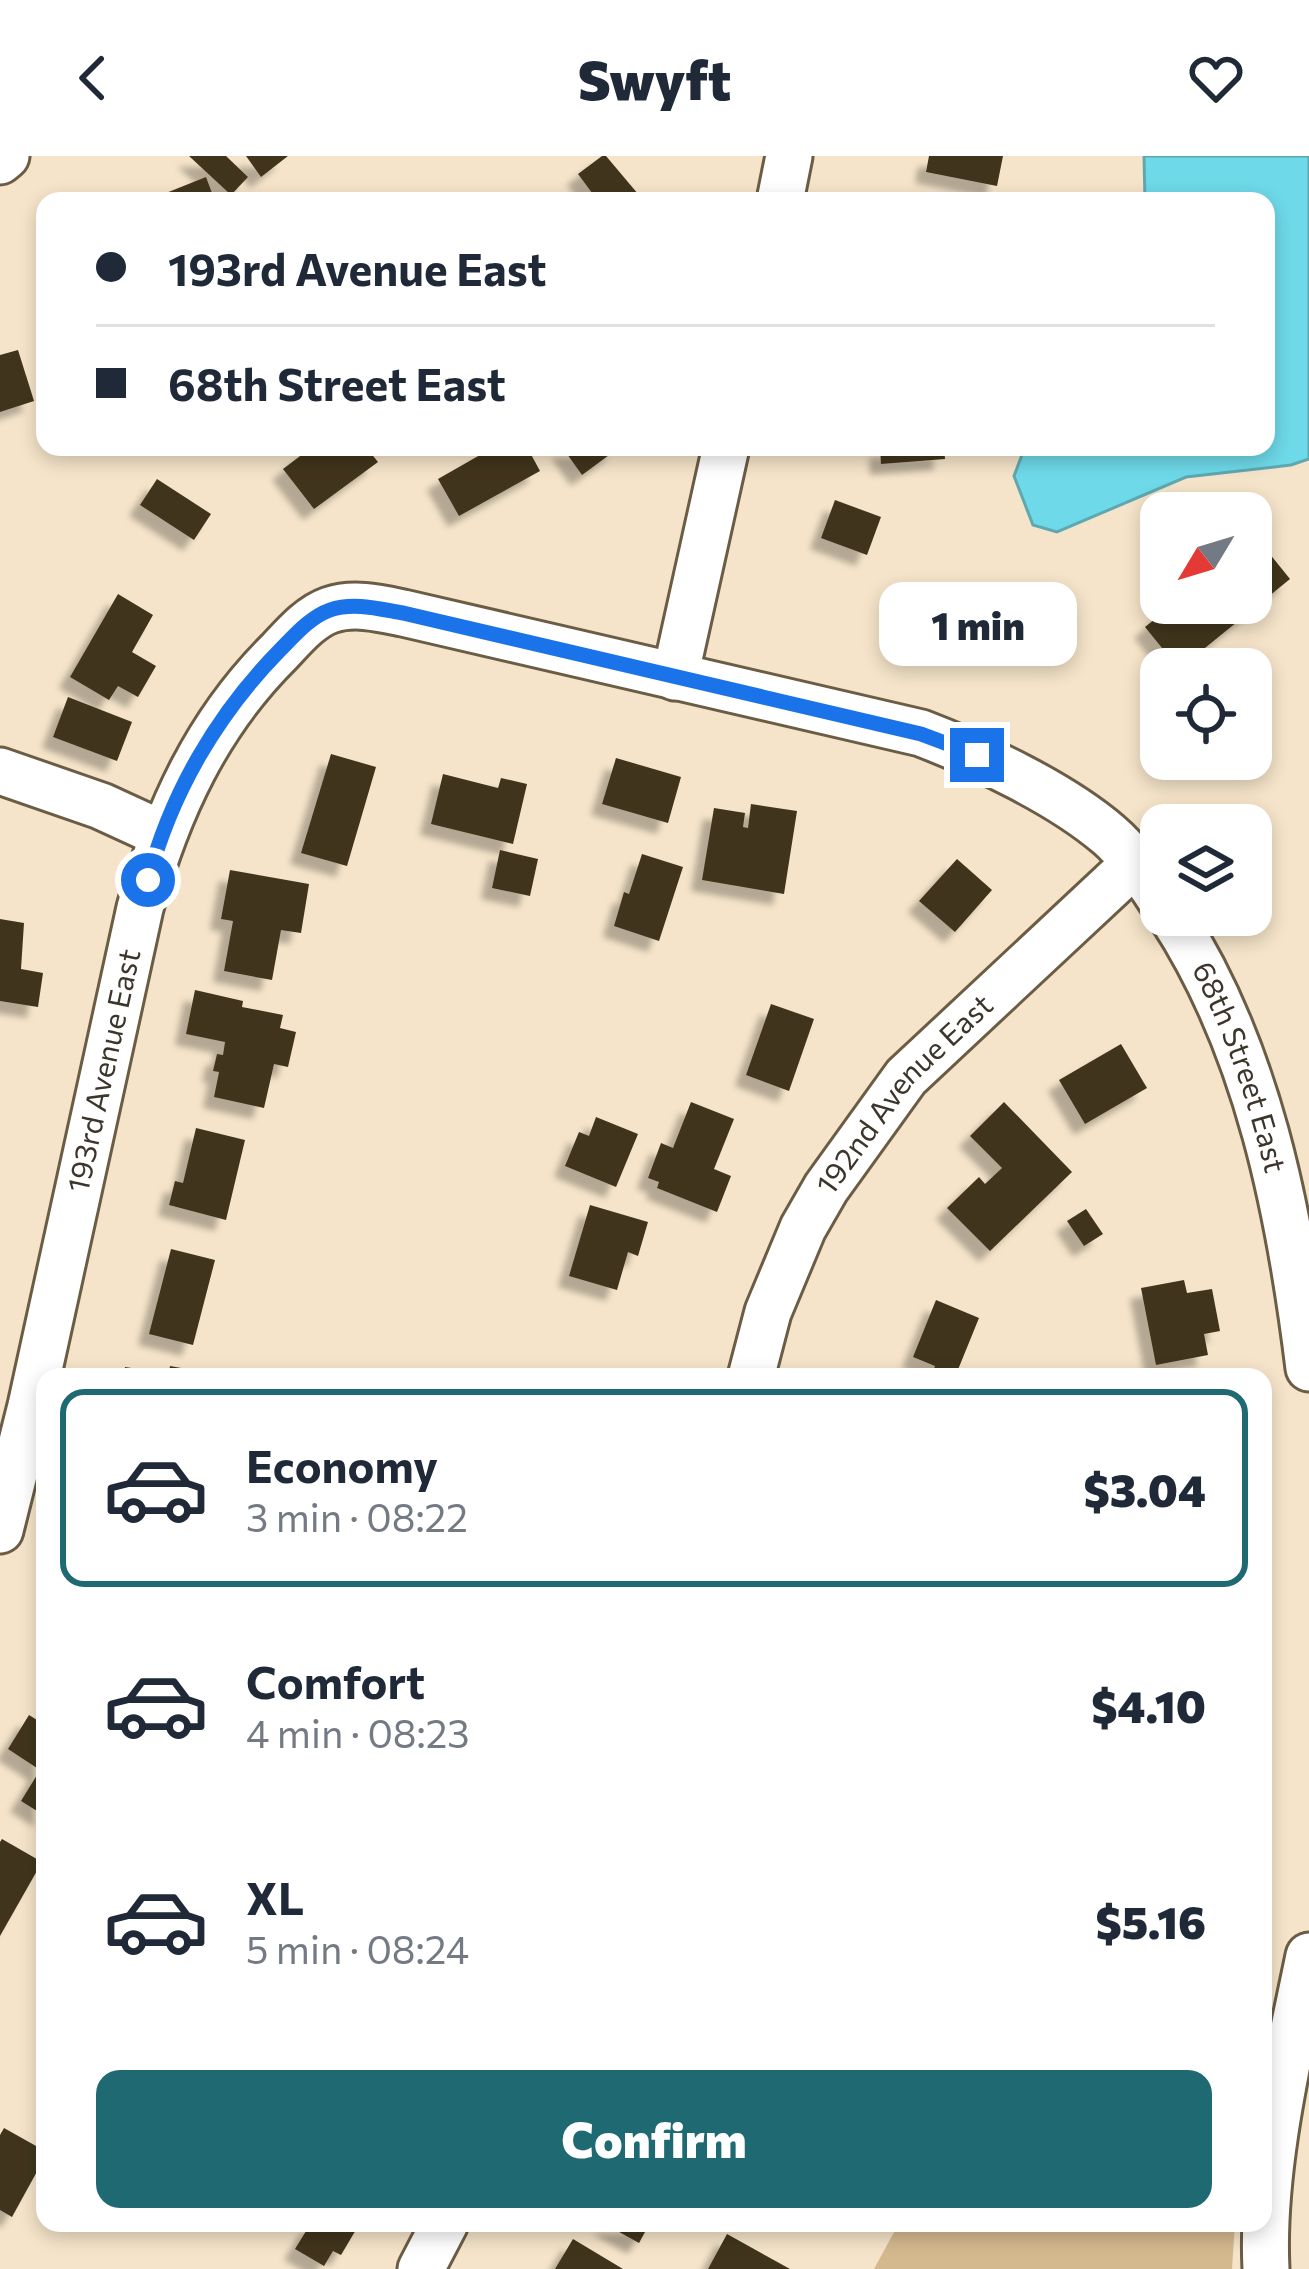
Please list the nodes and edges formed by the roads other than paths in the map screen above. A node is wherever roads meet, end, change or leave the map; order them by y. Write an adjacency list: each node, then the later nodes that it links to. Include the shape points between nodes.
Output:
1 (789, 156): 2 (street)
2 (781, 192)
3 (724, 456): 4 (street)
4 (675, 677): 6 (street, 193rd Avenue East, via 403,613 328,610 260,671 218,723); 7 (street, via 921,734 977,755 1110,836)
5 (0, 771): 6 (street)
6 (162, 834): 10 (street, 193rd Avenue East)
7 (1140, 872)
8 (1140, 888): 11 (street, 192nd Avenue East, via 906,1078 803,1228)
9 (1183, 936): 12 (street, 68th Street East, via 1247,1071)
10 (39, 1368)
11 (753, 1368)
12 (1309, 1368)
13 (36, 1383): 14 (street, 193rd Avenue East)
14 (0, 1530)
15 (1309, 1956): 16 (street)
16 (1272, 2165)
17 (441, 2232): 19 (street)
18 (1266, 2232): 20 (street)
19 (421, 2269)
20 (1266, 2269)

